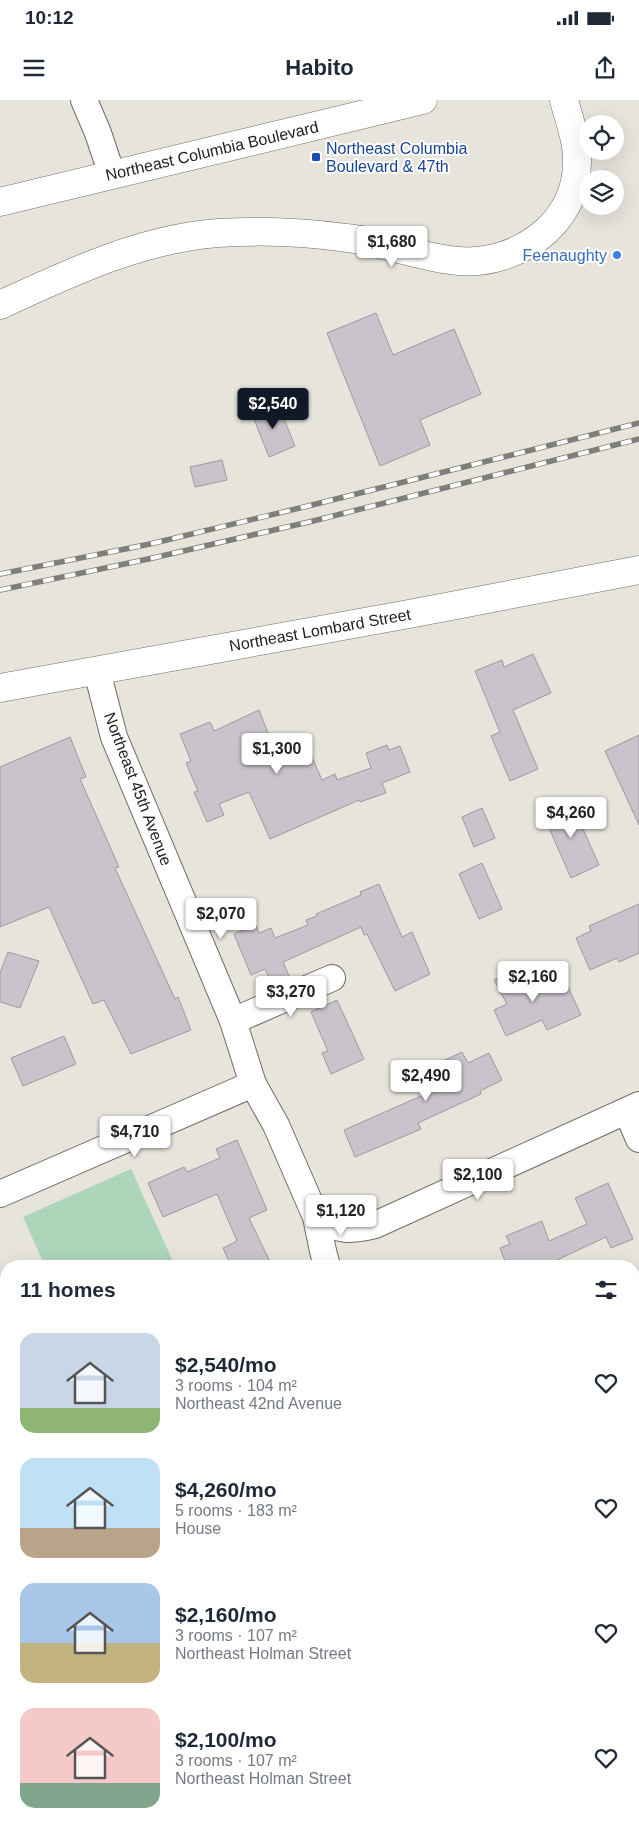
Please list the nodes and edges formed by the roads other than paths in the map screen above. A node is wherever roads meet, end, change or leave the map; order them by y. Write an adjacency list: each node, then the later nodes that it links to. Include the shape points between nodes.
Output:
1 (84, 100): 4 (street)
2 (423, 100): 4 (main road, Northeast Columbia Boulevard)
3 (564, 100): 6 (main road, via 577,151 576,180 571,196 550,228 523,248 507,255 479,262 457,261 348,238 307,233 217,234 173,240 111,257)
4 (112, 175): 5 (main road, Northeast Columbia Boulevard)
5 (0, 202)
6 (0, 305)
7 (639, 570): 8 (main road, Northeast Lombard Street)
8 (97, 671): 9 (main road, Northeast Lombard Street); 11 (street, Northeast 45th Avenue, via 114,737)
9 (0, 688)
10 (332, 978): 11 (street)
11 (233, 1021): 12 (street, Northeast 45th Avenue)
12 (253, 1084): 15 (street); 16 (street, Northeast 45th Avenue, via 276,1125)
13 (633, 1108): 14 (street); 16 (street, via 375,1224 346,1230 331,1227)
14 (639, 1139)
15 (0, 1194)
16 (316, 1217): 17 (street, Northeast 45th Avenue)
17 (325, 1260)

